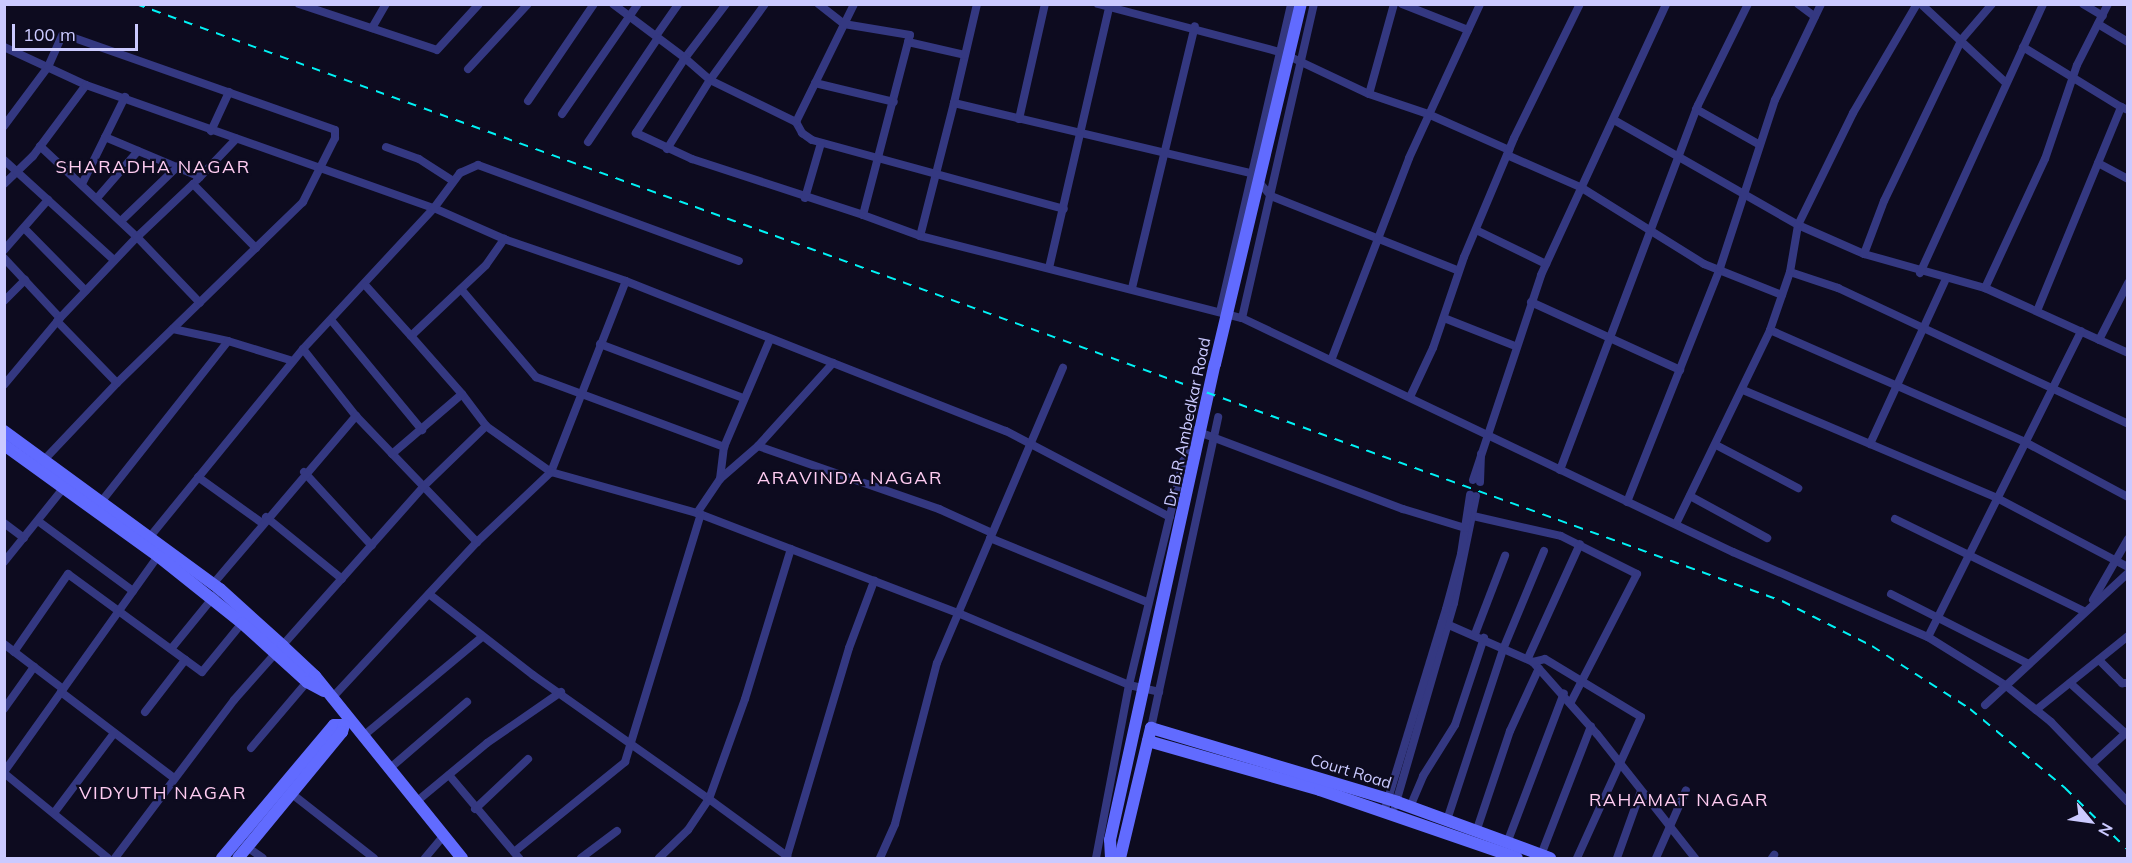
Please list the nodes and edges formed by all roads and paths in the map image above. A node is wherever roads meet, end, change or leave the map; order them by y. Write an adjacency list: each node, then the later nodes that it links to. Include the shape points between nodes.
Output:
1 (299, 4): 38 (street)
2 (386, 4): 38 (street)
3 (479, 4): 38 (street, via 437,50)
4 (528, 4): 51 (street)
5 (594, 4): 60 (street)
6 (613, 4): 33 (street)
7 (638, 4): 33 (street)
8 (678, 4): 40 (street)
9 (726, 4): 48 (street)
10 (765, 4): 53 (street)
11 (818, 4): 35 (street)
12 (854, 4): 35 (street)
13 (977, 4): 47 (street)
14 (1045, 4): 67 (street)
15 (1098, 4): 31 (street)
16 (1290, 4): 46 (street)
17 (1301, 4): 310 (street, Dr B.R Ambedkar Road, via 1215,364)
18 (1314, 4): 49 (street)
19 (1480, 4): 39 (street)
20 (1580, 4): 83 (street)
21 (1666, 4): 68 (street)
22 (1748, 4): 63 (street)
23 (1798, 4): 34 (street)
24 (1821, 4): 34 (street)
25 (1919, 4): 41 (street); 109 (street, via 1853,113)
26 (1992, 4): 41 (street)
27 (2043, 4): 45 (street)
28 (2083, 4): 32 (street)
29 (2108, 4): 32 (street)
30 (1394, 5): 39 (street); 58 (street)
31 (1109, 6): 37 (street); 72 (street)
32 (2103, 16): 36 (street)
33 (630, 17): 40 (street); 65 (street)
34 (1815, 17): 77 (street, via 1775,100)
35 (844, 24): 42 (street, via 910,35); 54 (street)
36 (2098, 24): 43 (street); 52 (street)
37 (1195, 26): 46 (street); 82 (street)
38 (372, 28)
39 (1468, 30): 66 (street)
40 (657, 37): 48 (street); 75 (street)
41 (1961, 41): 55 (street); 119 (street, via 1884,201)
42 (908, 42): 47 (street); 61 (street)
43 (2127, 42)
44 (4, 47): 50 (street)
45 (2023, 47): 52 (street); 55 (street)
46 (1280, 51): 49 (street); 91 (street)
47 (965, 55): 62 (street)
48 (685, 58): 53 (street); 80 (street, via 636,134)
49 (1300, 63): 58 (street); 101 (street)
50 (48, 67): 56 (street); 57 (street, via 63,34); 70 (street)
51 (468, 69)
52 (2073, 75): 64 (street); 135 (street, via 2045,159)
53 (710, 80): 69 (street); 80 (street)
54 (815, 82): 61 (street); 69 (street)
55 (2005, 82): 128 (street)
56 (86, 85): 59 (street); 78 (street)
57 (229, 92): 71 (street); 89 (street, via 333,128 335,138)
58 (1369, 94): 66 (street)
59 (125, 97): 71 (street); 73 (street)
60 (528, 101)
61 (894, 102): 86 (street)
62 (954, 103): 67 (street); 92 (street)
63 (1696, 109): 77 (street); 84 (street)
64 (2124, 109): 87 (street)
65 (562, 114)
66 (1428, 114): 83 (street); 114 (street)
67 (1019, 119): 72 (street)
68 (1614, 120): 84 (street); 99 (street)
69 (796, 122): 76 (street, via 802,133)
70 (4, 126)
71 (210, 130): 74 (street)
72 (1083, 133): 82 (street); 106 (street)
73 (105, 137): 81 (street); 96 (street)
74 (236, 140): 89 (street); 93 (street)
75 (588, 142)
76 (821, 142): 86 (street); 103 (street)
77 (1761, 144): 100 (street)
78 (40, 146): 90 (street); 96 (street)
79 (386, 147): 95 (street, via 419,159)
80 (667, 149): 103 (street)
81 (138, 151): 88 (street); 102 (street)
82 (1164, 151): 91 (street); 134 (street)
83 (1508, 152): 99 (street); 111 (street)
84 (1679, 156): 100 (street); 112 (street)
85 (4, 160): 90 (street)
86 (879, 160): 92 (street); 107 (street)
87 (2098, 163): 94 (street); 142 (street)
88 (177, 167): 93 (street); 108 (street)
89 (320, 169): 105 (street); 117 (street, via 303,202)
90 (17, 171): 97 (street); 104 (street)
91 (1251, 173): 101 (street); 143 (street)
92 (935, 176): 106 (street); 113 (street)
93 (200, 177): 98 (street)
94 (2127, 179)
95 (453, 181): 105 (street); 122 (street, via 468,167 482,166)
96 (83, 182): 102 (street)
97 (4, 184)
98 (193, 184): 115 (street); 117 (street)
99 (1582, 188): 112 (street); 123 (street)
100 (1745, 193): 109 (street); 126 (street)
101 (1271, 196): 114 (street); 144 (street)
102 (98, 197): 108 (street)
103 (805, 198): 107 (street)
104 (48, 200): 110 (street); 121 (street)
105 (434, 208): 116 (street); 133 (street)
106 (1064, 209): 124 (street)
107 (863, 215): 113 (street)
108 (121, 221): 115 (street)
109 (1798, 225): 119 (street); 127 (street)
110 (24, 228): 118 (street); 137 (street)
111 (1476, 230): 123 (street); 125 (street)
112 (1651, 231): 126 (street); 154 (street)
113 (920, 236): 124 (street)
114 (1378, 236): 125 (street); 161 (street)
115 (137, 237): 121 (street); 141 (street)
116 (504, 239): 131 (street); 136 (street, via 486,265)
117 (256, 248): 141 (street)
118 (4, 250)
119 (1864, 254): 128 (street)
120 (4, 258): 130 (street)
121 (114, 260): 137 (street)
122 (738, 261)
123 (1546, 264): 140 (street)
124 (1049, 268): 134 (street)
125 (1460, 271): 145 (street)
126 (1719, 271): 138 (street); 165 (street)
127 (1790, 272): 138 (street); 148 (street, via 1838,288)
128 (1920, 273): 129 (street)
129 (1946, 279): 135 (street); 148 (street)
130 (25, 280): 139 (street); 146 (street)
131 (626, 281): 153 (street); 157 (street)
132 (2127, 285): 155 (street)
133 (366, 286): 147 (street); 152 (street)
134 (1132, 288): 143 (street)
135 (1985, 288): 142 (street)
136 (461, 289): 152 (street); 172 (street, via 528,371)
137 (86, 291): 146 (street)
138 (1782, 295): 150 (street)
139 (4, 301)
140 (1531, 302): 154 (street); 158 (street)
141 (200, 303): 149 (street)
142 (2037, 311): 151 (street)
143 (1220, 312): 144 (street)
144 (1242, 318): 161 (street)
145 (1444, 318): 158 (street); 173 (street)
146 (59, 320): 166 (street); 168 (street)
147 (331, 320): 159 (street); 179 (street)
148 (1924, 328): 167 (street); 169 (street)
149 (172, 329): 156 (street); 166 (street)
150 (1770, 330): 167 (street); 170 (street)
151 (2081, 331): 155 (street); 169 (street)
152 (411, 336): 171 (street)
153 (770, 339): 163 (street); 174 (street)
154 (1610, 340): 165 (street); 192 (street)
155 (2099, 340): 160 (street)
156 (228, 341): 162 (street); 204 (street)
157 (600, 344): 172 (street); 174 (street)
158 (1515, 346): 181 (street)
159 (303, 349): 162 (street); 175 (street)
160 (2127, 353)
161 (1332, 358): 173 (street)
162 (293, 361): 195 (street)
163 (833, 363): 184 (street); 188 (street)
164 (1063, 368): 184 (street)
165 (1680, 370): 205 (street)
166 (117, 383): 191 (street)
167 (1897, 384): 183 (street); 185 (street)
168 (4, 385)
169 (2052, 389): 177 (street); 183 (street)
170 (1743, 390): 185 (street); 187 (street)
171 (462, 394): 178 (street); 179 (street)
172 (579, 396): 189 (street); 194 (street)
173 (1410, 397): 181 (street)
174 (743, 398): 189 (street)
175 (356, 416): 190 (street); 193 (street)
176 (1218, 417): 182 (street)
177 (2127, 424)
178 (486, 426): 194 (street); 199 (street)
179 (422, 430): 190 (street)
180 (4, 431): 191 (street)
181 (1487, 434): 192 (street); 197 (street)
182 (1214, 435): 208 (street, via 1191,429); 214 (street, via 1403,509); 267 (street)
183 (2023, 441): 202 (street); 203 (street)
184 (1030, 444): 208 (street); 215 (street)
185 (1870, 444): 203 (street)
186 (4, 445): 198 (street)
187 (1716, 445): 200 (street); 201 (street)
188 (758, 446): 196 (street); 215 (street, via 939,509)
189 (724, 447): 196 (street)
190 (392, 454): 199 (street)
191 (44, 460): 198 (street)
192 (1560, 470): 205 (street)
193 (304, 472): 210 (street); 222 (street)
194 (551, 472): 206 (street); 220 (street)
195 (198, 477): 210 (street); 219 (street)
196 (720, 479): 206 (street)
197 (1476, 481)
198 (67, 484): 204 (street); 211 (street); 219 (street)
199 (423, 487): 220 (street); 222 (street)
200 (1798, 488)
201 (1690, 496): 213 (street); 217 (street)
202 (2127, 497)
203 (1997, 498): 227 (street); 228 (street)
204 (101, 502): 219 (street)
205 (1627, 502): 213 (street)
206 (699, 514): 223 (street); 283 (street)
207 (1473, 516): 214 (street, via 1473,496); 221 (street); 244 (street)
208 (1170, 517): 238 (street)
209 (1895, 519): 227 (street)
210 (264, 520): 232 (street); 234 (street)
211 (38, 521): 216 (street); 235 (street)
212 (4, 523): 216 (street)
213 (1676, 524): 248 (street)
214 (1465, 528): 244 (street)
215 (991, 535): 238 (street); 241 (street)
216 (24, 538): 229 (street)
217 (1767, 538)
218 (2127, 539): 228 (street)
219 (146, 540): 225 (street); 234 (street)
220 (477, 542): 236 (street)
221 (1580, 544): 256 (street); 259 (street, via 1637,574)
222 (372, 546): 232 (street)
223 (791, 549): 233 (street); 295 (street, via 745,699)
224 (1544, 551): 250 (street)
225 (158, 556): 234 (street); 235 (street)
226 (1505, 556): 245 (street)
227 (1971, 557): 239 (street); 242 (street)
228 (2115, 560): 230 (street); 239 (street)
229 (4, 562)
230 (2127, 567)
231 (2127, 573): 239 (street)
232 (342, 579): 252 (street)
233 (874, 581): 241 (street); 312 (street, via 849,648)
234 (215, 590): 243 (street); 251 (street); 252 (street)
235 (133, 591): 240 (street)
236 (429, 594): 247 (street); 269 (street)
237 (1891, 594): 242 (street)
238 (1147, 602): 263 (street)
239 (2087, 609): 257 (street)
240 (119, 611): 251 (street); 253 (street, via 68,574); 265 (street)
241 (958, 613): 263 (street); 324 (street, via 934,675 895,824)
242 (1938, 618): 248 (street); 257 (street)
243 (242, 622): 252 (street); 254 (street, via 203,672)
244 (1445, 623): 245 (street); 296 (street)
245 (1480, 636): 250 (street); 299 (street, via 1455,725 1423,776)
246 (2127, 636): 255 (street)
247 (482, 637): 266 (street); 281 (street)
248 (1928, 637): 264 (street)
249 (4, 644): 253 (street)
250 (1504, 647): 256 (street); 303 (street)
251 (171, 649): 254 (street)
252 (280, 649): 260 (street); 269 (street, via 315,676); 291 (street, via 234,700)
253 (14, 652): 258 (street)
254 (185, 660): 275 (street)
255 (2099, 660): 261 (street); 262 (street, via 2122,683)
256 (1533, 663): 259 (street, via 1545,659); 268 (street); 306 (street)
257 (2028, 663): 264 (street)
258 (34, 668): 265 (street); 273 (street)
259 (1582, 681): 271 (street); 286 (street, via 1641,717)
260 (308, 682): 269 (street); 284 (street)
261 (2070, 683): 274 (street); 279 (street)
262 (2127, 683)
263 (1129, 685): 267 (street); 325 (street)
264 (2005, 685): 272 (street); 274 (street)
265 (62, 691): 280 (street); 289 (street)
266 (561, 692): 283 (street); 290 (street, via 487,743)
267 (1159, 692): 278 (street)
268 (1563, 693): 271 (street); 308 (street)
269 (328, 695): 276 (street)
270 (467, 702): 288 (street)
271 (1571, 702): 277 (street)
272 (1985, 705)
273 (4, 709)
274 (2036, 710): 287 (street)
275 (145, 712)
276 (346, 722): 281 (street); 294 (street); 316 (street, via 334,724)
277 (1591, 726): 286 (street); 313 (street)
278 (1151, 728): 282 (street); 296 (street, Court Road)
279 (2126, 732): 287 (street)
280 (114, 733): 291 (street); 301 (street)
281 (362, 737): 288 (street)
282 (1148, 741): 302 (street, Court Road); 327 (street)
283 (632, 745): 295 (street); 311 (street, via 615,774)
284 (251, 748)
285 (528, 759): 300 (street)
286 (1619, 761): 293 (street); 329 (street)
287 (2093, 763): 298 (street)
288 (389, 769): 297 (street)
289 (4, 773): 301 (street)
290 (449, 775): 297 (street); 300 (street)
291 (174, 778): 315 (street)
292 (1686, 790): 304 (street)
293 (1641, 791): 304 (street); 330 (street)
294 (292, 794): 309 (street); 319 (street)
295 (709, 799): 312 (street); 323 (street, via 688,830)
296 (1393, 801): 299 (street, Court Road); 302 (street)
297 (416, 802): 307 (street)
298 (2127, 802)
299 (1410, 807): 303 (street, Court Road)
300 (475, 809): 311 (street)
301 (54, 813): 314 (street)
302 (1389, 813): 328 (street, Court Road)
303 (1447, 820): 306 (street, Court Road)
304 (1668, 825): 331 (street); 332 (street)
305 (617, 831): 322 (street)
306 (1476, 832): 308 (street, Court Road)
307 (444, 835): 320 (street); 321 (street)
308 (1507, 843): 313 (street, Court Road)
309 (248, 847): 317 (street); 318 (street)
310 (1110, 849): 326 (street, Dr B.R Ambedkar Road)
311 (516, 855)
312 (789, 857)
313 (1546, 857)
314 (108, 858)
315 (115, 858)
316 (222, 858)
317 (238, 858)
318 (263, 858)
319 (374, 858)
320 (425, 858)
321 (462, 858)
322 (581, 858)
323 (659, 858)
324 (880, 858)
325 (1096, 858)
326 (1101, 858)
327 (1120, 858)
328 (1518, 858)
329 (1577, 858)
330 (1617, 858)
331 (1656, 858)
332 (1695, 858)

